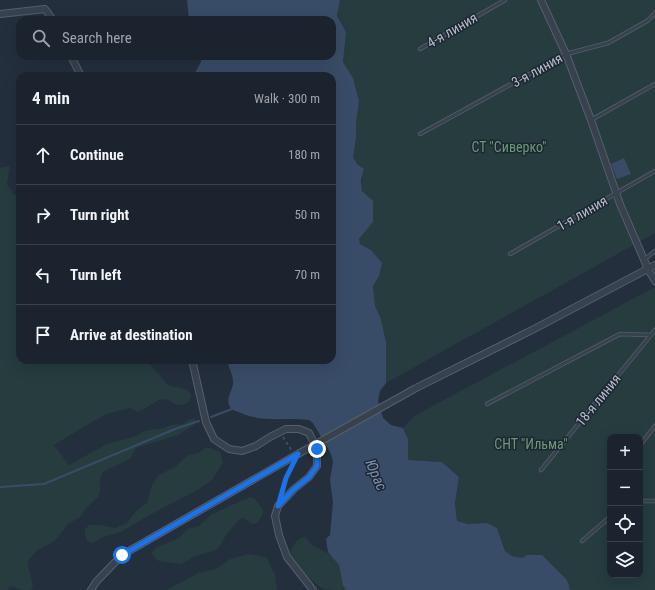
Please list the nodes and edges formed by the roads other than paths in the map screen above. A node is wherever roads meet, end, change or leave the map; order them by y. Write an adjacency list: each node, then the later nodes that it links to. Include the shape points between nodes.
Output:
1 (505, 0): 6 (lane, 4-я линия)
2 (540, 0): 7 (street)
3 (655, 13): 7 (lane, 3-я линия, via 647,21 608,43)
4 (0, 14): 5 (street, via 45,9)
5 (50, 16)
6 (420, 49)
7 (566, 54): 11 (street); 12 (lane, 3-я линия)
8 (73, 60): 9 (street)
9 (79, 72)
10 (655, 84): 11 (lane)
11 (591, 120): 14 (street)
12 (420, 134)
13 (655, 171): 14 (lane, 1-я линия)
14 (616, 193): 16 (lane, 1-я линия); 17 (street)
15 (655, 251): 17 (lane)
16 (510, 254)
17 (644, 260): 19 (street)
18 (655, 265): 19 (street)
19 (648, 269): 20 (street); 32 (street, bridge, via 417,387 295,453 122,555)
20 (655, 281)
21 (655, 330): 22 (lane, 18-я линия)
22 (650, 335): 24 (lane, via 620,334); 27 (lane, 18-я линия)
23 (193, 364): 33 (street, via 206,422 214,439 229,449 242,451 286,430 299,429 308,434 317,449 317,466 278,506 275,516 278,535 287,557)
24 (487, 404)
25 (655, 426): 26 (lane)
26 (643, 441)
27 (541, 470)
28 (643, 501): 29 (lane)
29 (655, 501)
30 (607, 520): 31 (lane)
31 (582, 541)
32 (91, 590)
33 (313, 590)

